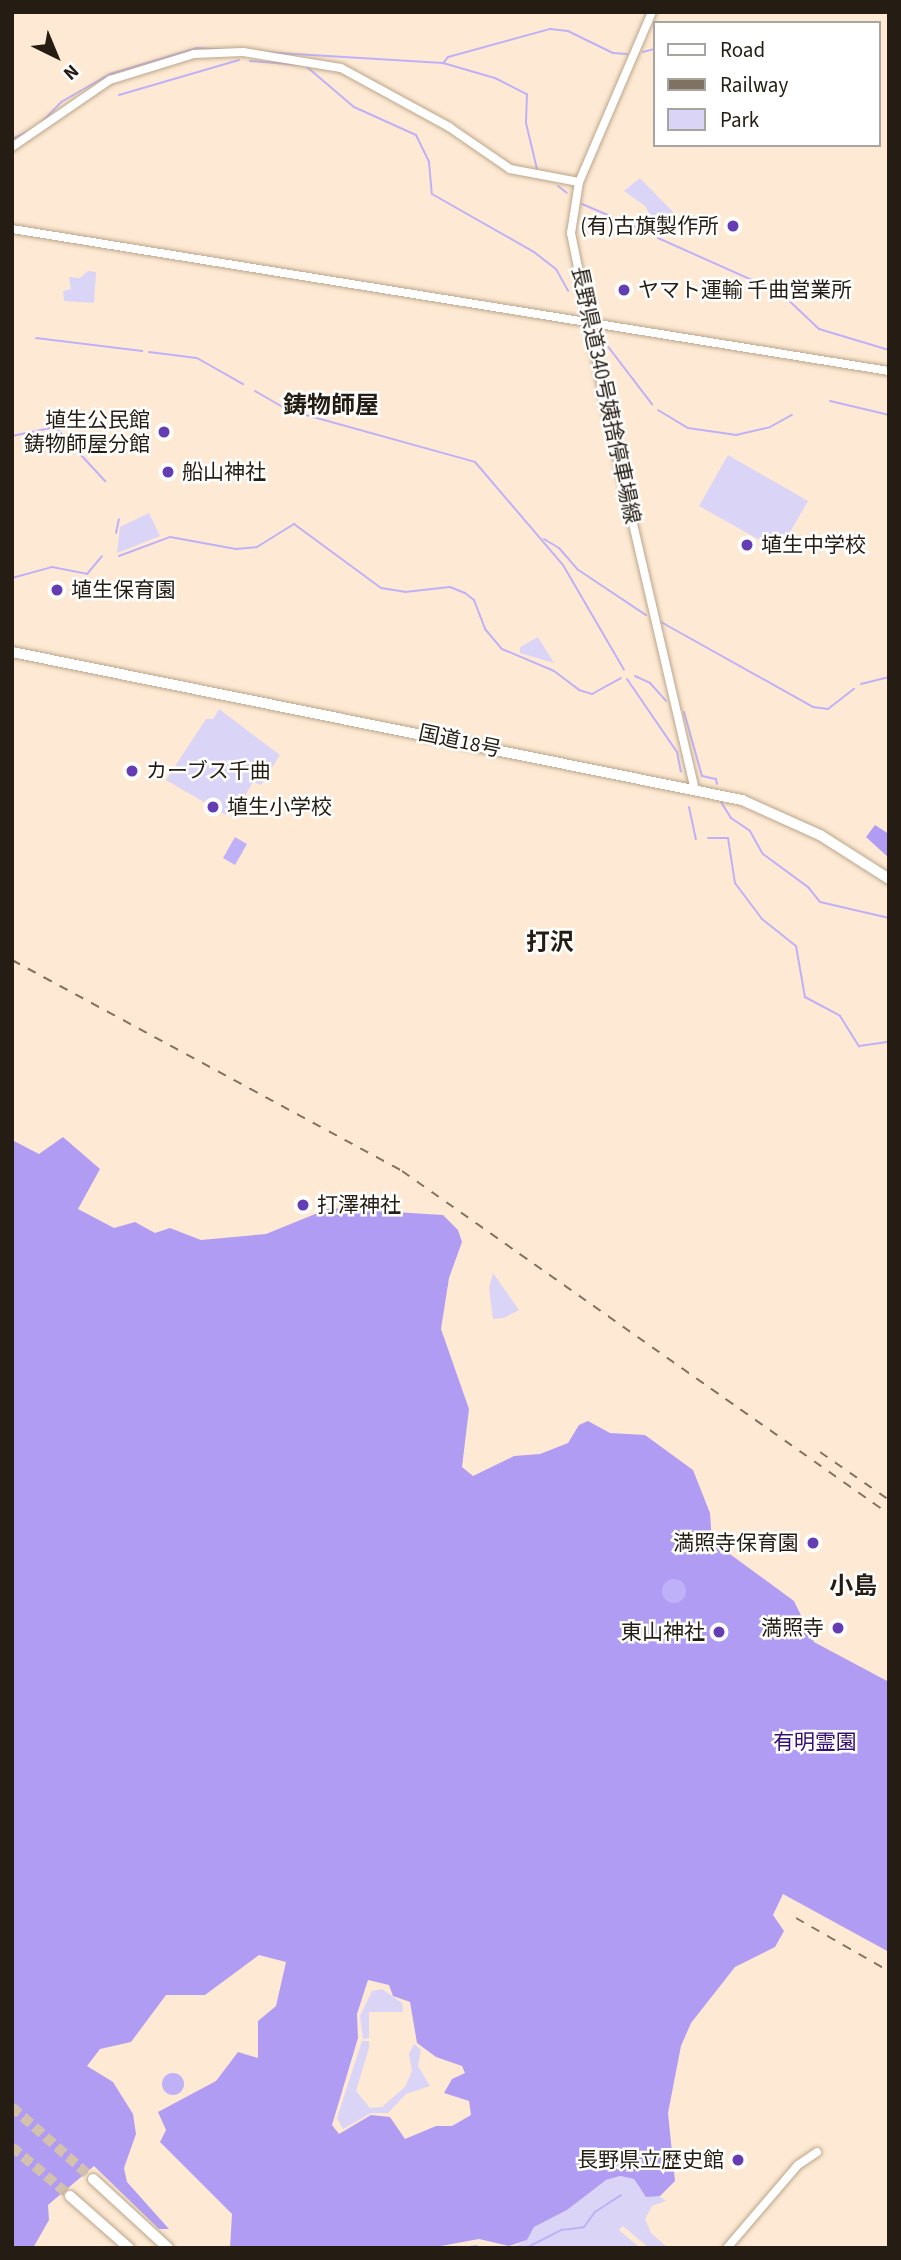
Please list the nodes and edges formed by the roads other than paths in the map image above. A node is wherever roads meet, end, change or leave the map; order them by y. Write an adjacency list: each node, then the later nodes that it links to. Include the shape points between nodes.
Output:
1 (652, 12): 3 (street, 長野県道340号姨捨停車場線)
2 (12, 147): 3 (street, via 110,80 194,54 230,52 308,59 341,68 449,127 510,169)
3 (579, 182): 5 (street, 長野県道340号姨捨停車場線, via 572,233)
4 (12, 229): 5 (street)
5 (588, 322): 6 (street); 8 (street, 長野県道340号姨捨停車場線)
6 (889, 371)
7 (12, 652): 8 (highway, 国道18号)
8 (694, 788): 9 (highway, 国道18号, via 769,810 832,842)
9 (889, 879)
10 (817, 2152): 15 (street, via 790,2174)
11 (93, 2179): 14 (highway)
12 (70, 2196): 13 (highway)
13 (129, 2248)
14 (168, 2248)
15 (727, 2248)

